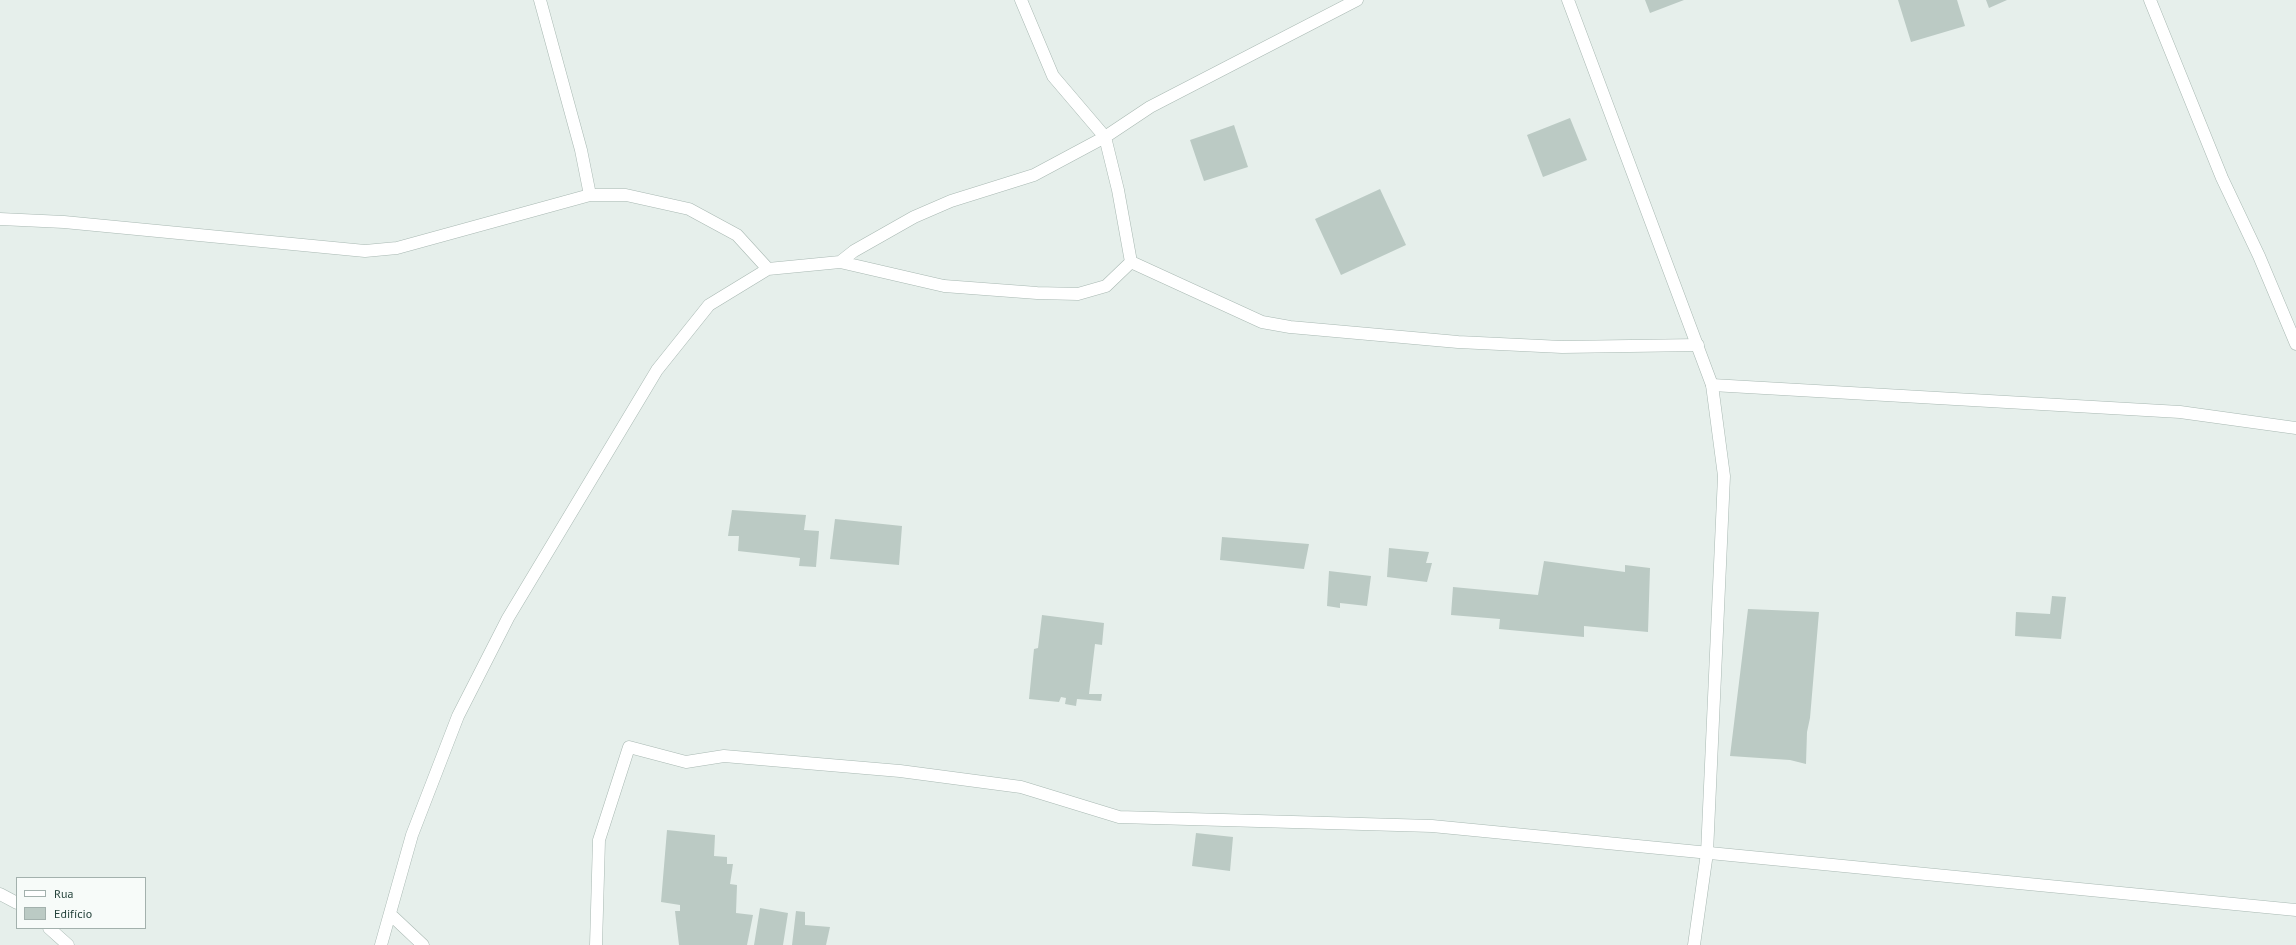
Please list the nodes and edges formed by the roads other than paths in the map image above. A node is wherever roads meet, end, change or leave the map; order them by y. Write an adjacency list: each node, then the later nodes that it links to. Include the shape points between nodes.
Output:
1 (540, 0): 7 (street, via 581,150)
2 (1021, 0): 6 (street, via 1053,76)
3 (1357, 0): 6 (street, via 1150,107)
4 (1568, 0): 13 (street)
5 (2150, 0): 12 (street, via 2222,178 2259,256)
6 (1105, 137): 9 (street, via 1034,175 951,201 914,217 854,251); 10 (street)
7 (590, 194): 8 (street, via 397,248 365,251 64,222); 11 (street, via 626,195 689,209 737,235)
8 (0, 219)
9 (840, 262): 10 (street, via 944,286 1078,294 1106,286); 11 (street)
10 (1131, 262): 13 (street, via 1262,322 1290,327 1458,342 1554,346)
11 (768, 269): 20 (street, via 709,305 657,370 508,618 458,716 412,834)
12 (2296, 344)
13 (1698, 345): 14 (street)
14 (1712, 385): 15 (street, via 2180,412); 16 (street, via 1724,476)
15 (2296, 428)
16 (1707, 853): 19 (street); 25 (street, via 1432,826 1119,817 1021,787 900,771 724,756 686,762 630,748 599,840); 26 (street)
17 (0, 894): 18 (street)
18 (16, 902)
19 (2296, 910)
20 (390, 914): 23 (street); 24 (street)
21 (50, 929): 22 (street)
22 (68, 945)
23 (381, 945)
24 (423, 945)
25 (596, 945)
26 (1694, 945)

